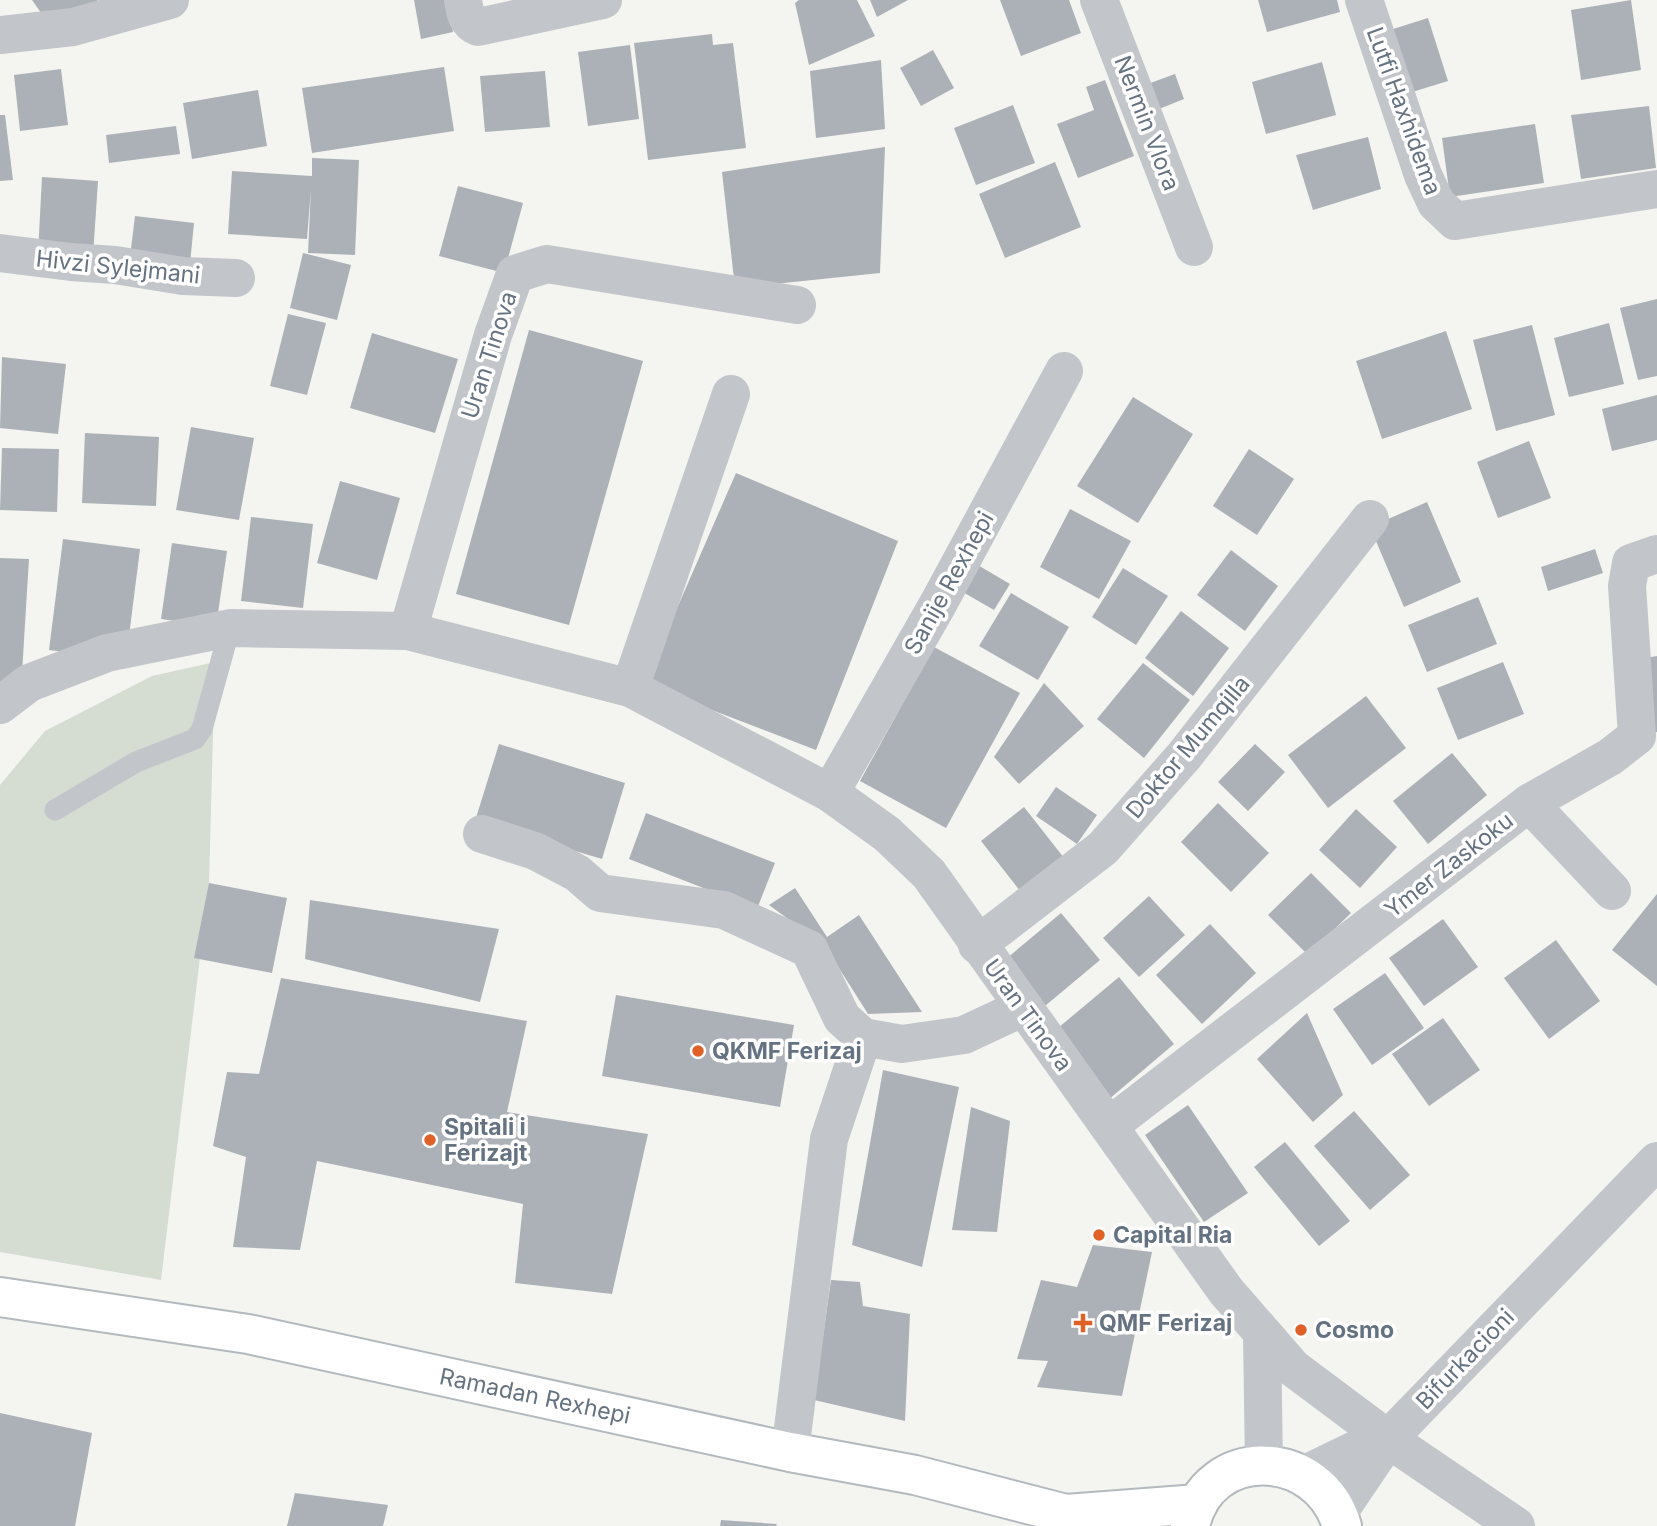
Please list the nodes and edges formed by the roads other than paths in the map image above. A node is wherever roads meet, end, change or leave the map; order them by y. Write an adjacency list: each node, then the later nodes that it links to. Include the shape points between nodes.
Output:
1 (170, 0): 6 (street, via 73,27)
2 (463, 0): 3 (street, via 470,24 478,27)
3 (603, 0)
4 (1099, 0): 8 (street, Nermin Vlora)
5 (1364, 0): 7 (street, Lutfi Haxhidema, via 1423,175 1436,203 1454,221)
6 (0, 35)
7 (1657, 189)
8 (1194, 247)
9 (0, 253): 10 (street, Hivzi Sylejmani)
10 (236, 278)
11 (797, 305): 17 (street, Uran Tinova, via 547,264 515,274)
12 (1064, 371): 20 (street, Sanije Rexhepi)
13 (732, 394): 18 (street)
14 (1370, 519): 25 (street, Doktor Mumqilla, via 1184,756 1103,848)
15 (1657, 554): 21 (street, Ymer Zaskoku, via 1631,563 1627,586 1637,736)
16 (230, 628): 17 (street, Uran Tinova); 19 (street, Uran Tinova, via 107,653 29,683); 22 (lane, via 202,729 195,738 135,762)
17 (408, 631): 18 (street, Uran Tinova)
18 (630, 688): 20 (street, Uran Tinova)
19 (0, 705)
20 (830, 793): 25 (street, Uran Tinova, via 887,834 929,874)
21 (1530, 803): 24 (street); 28 (street, Ymer Zaskoku)
22 (55, 810)
23 (482, 834): 27 (street, via 535,851 577,873 600,893 724,910 809,949 842,1018)
24 (1612, 891)
25 (977, 945): 26 (street, Uran Tinova)
26 (1024, 1007): 27 (street, via 964,1035 902,1044); 28 (street, Uran Tinova)
27 (863, 1037): 33 (street, via 829,1139)
28 (1109, 1126): 31 (street, Uran Tinova, via 1226,1292)
29 (1657, 1161): 32 (street, Bifurkacioni)
30 (0, 1297): 33 (street, Ramadan Rexhepi, via 248,1334)
31 (1262, 1335): 32 (street, via 1293,1368); 34 (street)
32 (1388, 1439): 35 (street); 37 (street, Bifurkacioni); 39 (street)
33 (790, 1452): 38 (street, Ramadan Rexhepi, via 915,1475)
34 (1264, 1465): 35 (street); 36 (street, Ramadan Rexhepi, via 1220,1480)
35 (1303, 1475): 37 (street, via 1324,1491)
36 (1194, 1515): 38 (street, Ramadan Rexhepi)
37 (1340, 1519)
38 (1079, 1520)
39 (1516, 1526)

